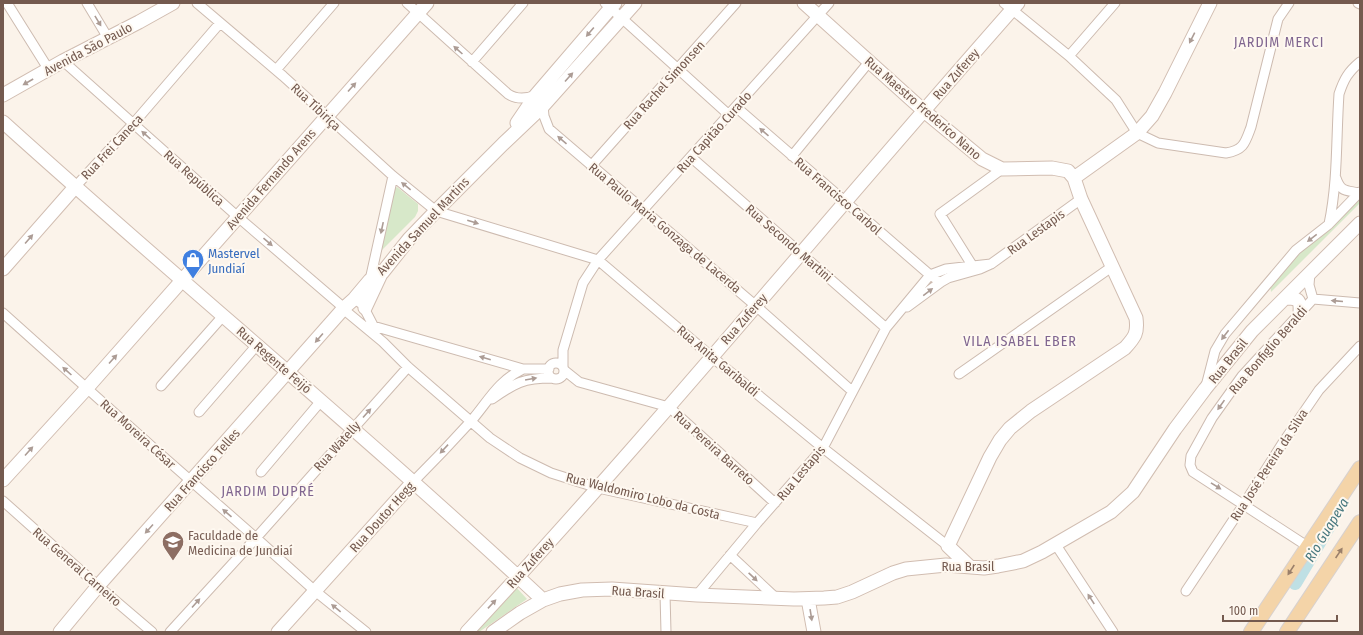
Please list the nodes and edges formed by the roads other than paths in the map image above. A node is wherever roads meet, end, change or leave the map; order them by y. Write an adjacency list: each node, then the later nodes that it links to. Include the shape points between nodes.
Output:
1 (7, 3): 29 (street)
2 (87, 3): 22 (street, one-way to 22)
3 (172, 3): 22 (street, Avenida São Paulo)
4 (197, 3): 21 (street, Rua Tibiriça)
5 (334, 3): 30 (street)
6 (407, 3): 18 (street)
7 (427, 3): 18 (street, Avenida Fernando Arens)
8 (523, 3): 25 (street)
9 (635, 3): 20 (street, Avenida Samuel Martins)
10 (736, 3): 28 (street, Rua Rachel Simonsen)
11 (804, 3): 19 (street, Rua Maestro Frederico Nano)
12 (829, 3): 19 (street, Rua Capitão Curado)
13 (1115, 3): 23 (street)
14 (1289, 3): 39 (street, via 1278,19 1246,142 1237,151 1226,153 1158,143)
15 (1208, 4): 39 (street, one-way to 39, via 1165,94 1152,116)
16 (610, 5): 20 (street); 32 (street, Avenida Samuel Martins, one-way to 32)
17 (1011, 5): 23 (street); 34 (street, Rua Zuferey)
18 (418, 13): 25 (street, one-way to 18); 36 (street, Avenida Fernando Arens, one-way to 18)
19 (818, 16): 26 (street, Rua Maestro Frederico Nano); 33 (street, Rua Capitão Curado)
20 (622, 18): 28 (street); 32 (street, Avenida Samuel Martins, one-way to 20)
21 (220, 23): 30 (street, Rua Tibiriça); 38 (street, Rua Frei Caneca)
22 (108, 38): 24 (street, Avenida São Paulo)
23 (1069, 56): 39 (street, via 1116,100)
24 (63, 61): 29 (street, Avenida São Paulo); 38 (street, Rua República)
25 (472, 62): 32 (street, via 513,98)
26 (869, 62): 34 (street, Rua Maestro Frederico Nano); 40 (street)
27 (1360, 62): 46 (street, via 1351,70 1339,94)
28 (678, 68): 35 (street); 42 (street, Rua Rachel Simonsen)
29 (49, 70): 31 (street, Avenida São Paulo, one-way to 31)
30 (276, 70): 36 (street, Rua Tibiriça)
31 (3, 95)
32 (539, 101): 42 (street, Rua Paulo Maria Gonzaga de Lacerda, one-way to 32, via 548,129); 52 (street, Avenida Samuel Martins, via 503,144)
33 (736, 107): 35 (street, Rua Capitão Curado); 40 (street, Rua Francisco Carbol, one-way to 33)
34 (924, 111): 43 (street, Rua Maestro Frederico Nano, via 982,159); 50 (street, Rua Zuferey)
35 (729, 115): 41 (street, Rua Capitão Curado)
36 (326, 117): 44 (street, Rua Tibiriça); 53 (street, Avenida Fernando Arens)
37 (3, 122): 47 (street, Rua Regente Feijó)
38 (134, 124): 47 (street, Rua Frei Caneca); 53 (street, Rua República, one-way to 38)
39 (1137, 133): 45 (street)
40 (792, 156): 50 (street, Rua Francisco Carbol)
41 (692, 158): 51 (street, Rua Capitão Curado); 56 (street, Rua Secondo Martini)
42 (591, 166): 51 (street, Rua Paulo Maria Gonzaga de Lacerda)
43 (1002, 169): 45 (street, Rua Maestro Frederico Nano, via 1052,168 1068,171); 59 (street, via 940,214)
44 (393, 176): 52 (street, Rua Tibiriça, one-way to 44); 66 (street, one-way to 66)
45 (1074, 178): 49 (street)
46 (1336, 178): 48 (street, via 1343,190); 55 (street)
47 (75, 187): 61 (street, Rua Frei Caneca, one-way to 47); 65 (street, Rua Regente Feijó)
48 (1360, 192): 55 (street)
49 (1081, 199): 58 (street, Rua Lestapis); 60 (street)
50 (845, 201): 56 (street, Rua Zuferey); 64 (street, Rua Francisco Carbol)
51 (644, 210): 57 (street, Rua Capitão Curado); 72 (street, Rua Paulo Maria Gonzaga de Lacerda)
52 (436, 211): 57 (street, Rua Anita Garibaldi, one-way to 57); 63 (street, Avenida Samuel Martins)
53 (238, 217): 65 (street, Avenida Fernando Arens); 71 (street, Rua República, one-way to 71)
54 (1360, 223): 62 (street, Rua Brasil)
55 (1328, 226): 79 (street, one-way to 79, via 1296,250)
56 (801, 254): 72 (street, Rua Zuferey); 81 (street, Rua Secondo Martini)
57 (598, 260): 86 (street, Rua Capitão Curado, via 583,283); 87 (street, Rua Anita Garibaldi)
58 (991, 264): 59 (street); 67 (street, Rua Lestapis)
59 (972, 265): 64 (street, via 946,269)
60 (1113, 266): 93 (street); 119 (street, via 1136,318 1138,329 1133,338 1125,348 1010,428 990,457)
61 (3, 269)
62 (1310, 272): 68 (street, Rua Brasil); 69 (street, via 1309,285)
63 (382, 273): 66 (street, Avenida Samuel Martins); 73 (street)
64 (930, 275): 67 (street, Rua Francisco Carbol); 77 (street, Rua Lestapis)
65 (183, 280): 76 (street, Rua Regente Feijó); 96 (street, Avenida Fernando Arens, one-way to 65)
66 (370, 280): 71 (street, Avenida Samuel Martins)
67 (941, 282): 77 (street, Rua Lestapis, one-way to 67)
68 (1284, 298): 74 (street, via 1298,300 1301,305); 82 (street, Rua Brasil)
69 (1313, 299): 70 (street, one-way to 69); 74 (street, Rua Bonfiglio Beraldi)
70 (1360, 303)
71 (349, 304): 73 (street, Rua Waldomiro Lobo da Costa, via 362,304); 78 (street, Rua Waldomiro Lobo da Costa, via 348,313); 91 (street, Rua Francisco Telles, one-way to 91)
72 (756, 306): 87 (street, Rua Zuferey); 98 (street, Rua Paulo Maria Gonzaga de Lacerda)
73 (366, 310): 78 (street); 80 (street, Rua Waldomiro Lobo da Costa)
74 (1300, 312): 114 (street, Rua Bonfiglio Beraldi, one-way to 114, via 1242,376 1212,418 1191,456 1190,465 1194,472)
75 (3, 313): 96 (street, Rua Moreira César, one-way to 75)
76 (223, 316): 84 (street, Rua Regente Feijó); 95 (street)
77 (896, 316): 81 (street, Rua Lestapis)
78 (354, 318): 83 (street, Rua Waldomiro Lobo da Costa)
79 (1239, 318): 82 (street); 97 (street, one-way to 97, via 1215,351)
80 (373, 326): 83 (street, Rua Waldomiro Lobo da Costa); 89 (street, Rua Pereira Barreto, one-way to 80)
81 (886, 328): 98 (street, Rua Lestapis)
82 (1252, 331): 97 (street, Rua Brasil)
83 (383, 342): 88 (street, Rua Waldomiro Lobo da Costa)
84 (257, 345): 91 (street, Rua Regente Feijó); 102 (street)
85 (1360, 346): 114 (street, Rua José Pereira da Silva, via 1320,390)
86 (563, 350): 90 (street); 92 (street)
87 (712, 357): 101 (street, Rua Zuferey); 105 (street, Rua Anita Garibaldi)
88 (408, 367): 103 (street, Rua Waldomiro Lobo da Costa); 104 (street, Rua Watelly, one-way to 88)
89 (523, 368): 92 (street, Rua Pereira Barreto); 100 (street, Rua Doutor Hegg, via 501,383)
90 (564, 369): 92 (street, via 558,363); 92 (street, via 563,376 558,379); 94 (street, Rua Pereira Barreto)
91 (288, 372): 99 (street, Rua Regente Feijó); 109 (street, Rua Francisco Telles)
92 (552, 373): 94 (street, Rua Pereira Barreto, via 567,382); 100 (street, Rua Doutor Hegg, one-way to 92, via 509,386)
93 (959, 374)
94 (579, 382): 101 (street, Rua Pereira Barreto)
95 (162, 386)
96 (87, 388): 108 (street, Avenida Fernando Arens, one-way to 96); 109 (street, Rua Moreira César)
97 (1205, 389): 118 (street, Rua Brasil, via 1133,492 1111,512)
98 (852, 391): 105 (street, Rua Lestapis)
99 (321, 401): 104 (street, Rua Regente Feijó); 107 (street)
100 (487, 402): 103 (street, Rua Doutor Hegg)
101 (669, 407): 111 (street, Rua Zuferey); 113 (street, Rua Pereira Barreto)
102 (199, 412)
103 (471, 421): 110 (street, Rua Doutor Hegg, one-way to 110); 111 (street, Rua Waldomiro Lobo da Costa, via 490,438 520,458 551,474)
104 (352, 429): 110 (street, Rua Regente Feijó); 117 (street, Rua Watelly)
105 (823, 448): 113 (street, Rua Lestapis); 119 (street, Rua Anita Garibaldi)
106 (1360, 468): 120 (main road)
107 (262, 472)
108 (3, 480)
109 (191, 481): 117 (street, Rua Moreira César, one-way to 109); 124 (street, Rua Francisco Telles, one-way to 124)
110 (413, 482): 123 (street, Rua Regente Feijó); 125 (street, Rua Doutor Hegg)
111 (598, 488): 116 (street, Rua Waldomiro Lobo da Costa); 123 (street, Rua Zuferey)
112 (3, 501): 124 (street, Rua General Carneiro)
113 (775, 502): 116 (street, Rua Lestapis)
114 (1244, 504): 120 (street); 126 (street, Rua José Pereira da Silva)
115 (1360, 522): 143 (main road, one-way to 115)
116 (757, 523): 121 (street, Rua Lestapis)
117 (256, 538): 125 (street, Rua Moreira César); 134 (street, Rua Watelly, one-way to 117)
118 (1056, 545): 122 (street, Rua Brasil, via 1022,561 998,566); 141 (street, one-way to 118)
119 (948, 546): 122 (street, Rua Anita Garibaldi)
120 (1307, 546): 142 (main road, one-way to 142)
121 (730, 555): 128 (street, Rua Lestapis); 129 (street, one-way to 129)
122 (970, 567): 130 (street, Rua Brasil, via 946,565 906,569 837,597)
123 (518, 577): 131 (street, Rua Regente Feijó); 137 (street, Rua Zuferey, one-way to 123)
124 (98, 586): 132 (street, Rua Francisco Telles); 133 (street, Rua General Carneiro)
125 (315, 591): 135 (street, Rua Doutor Hegg); 136 (street, Rua Moreira César, one-way to 125)
126 (1186, 591)
127 (665, 594): 128 (street, Rua Brasil); 131 (street, Rua Brasil, via 612,589 582,590); 139 (street)
128 (697, 595): 129 (street, Rua Brasil)
129 (776, 598): 130 (street, Rua Brasil)
130 (808, 599): 140 (street, one-way to 140)
131 (543, 600): 138 (street, Rua Brasil)
132 (60, 632)
133 (152, 632)
134 (170, 632)
135 (278, 632)
136 (366, 632)
137 (467, 632)
138 (493, 632)
139 (666, 632)
140 (814, 632)
141 (1113, 632)
142 (1251, 632)
143 (1287, 632)

